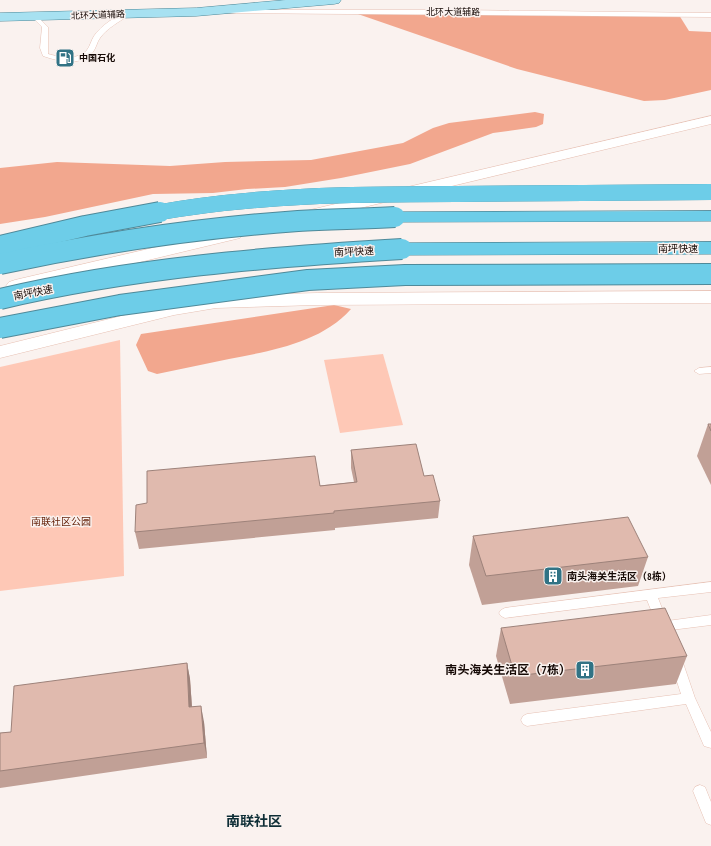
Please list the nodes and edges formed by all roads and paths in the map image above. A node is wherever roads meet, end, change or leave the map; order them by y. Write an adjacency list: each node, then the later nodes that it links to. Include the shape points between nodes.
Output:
1 (334, 0): 2 (main road, 北环大道辅路)
2 (196, 12): 3 (main road, 北环大道辅路); 4 (lane, 北环大道辅路)
3 (126, 14): 5 (main road, 北环大道辅路); 5 (lane, via 108,25 85,56 70,59 45,55 45,27)
4 (711, 15)
5 (34, 16): 6 (main road, 北环大道辅路)
6 (0, 17)
7 (711, 120): 14 (street)
8 (711, 192): 10 (highway, bridge, via 296,197 220,203 162,212 85,226)
9 (711, 216): 12 (highway, bridge, via 395,217 298,221 186,233)
10 (0, 246)
11 (711, 248): 16 (highway, 南坪快速, bridge, via 402,249 302,254 187,266)
12 (0, 264)
13 (711, 274): 17 (highway, bridge, via 405,275 308,280 120,305)
14 (0, 289)
15 (711, 297): 18 (street, via 216,302 174,309)
16 (0, 299)
17 (0, 328)
18 (0, 352)
19 (711, 370): 20 (lane)
20 (700, 372)
21 (711, 587): 22 (lane)
22 (651, 594): 23 (lane); 25 (lane)
23 (505, 612)
24 (711, 620): 25 (lane)
25 (663, 626): 26 (lane)
26 (690, 698): 27 (lane); 28 (lane)
27 (527, 720)
28 (711, 742)
29 (700, 791): 30 (lane)
30 (711, 818)

